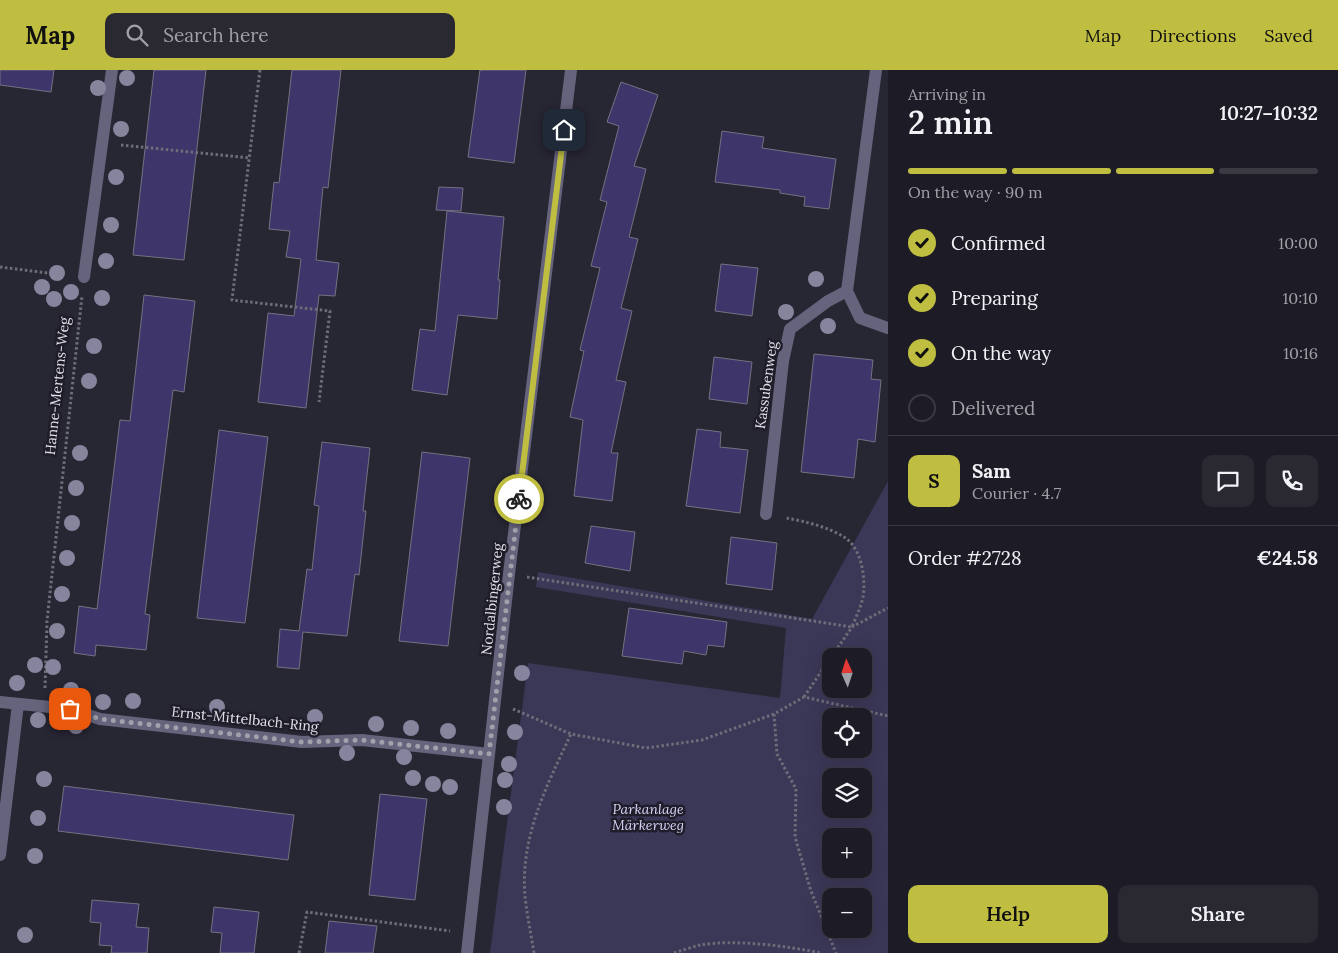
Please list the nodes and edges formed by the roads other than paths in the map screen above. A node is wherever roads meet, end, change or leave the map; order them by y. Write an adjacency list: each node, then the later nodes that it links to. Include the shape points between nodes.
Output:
1 (112, 70): 4 (street)
2 (570, 70): 10 (street, Nordalbingerweg)
3 (876, 70): 5 (street)
4 (84, 277)
5 (847, 291): 6 (street, via 860,318); 7 (street, Kassubenweg, via 790,329 783,361)
6 (888, 328)
7 (766, 514)
8 (0, 702): 9 (street, Ernst-Mittelbach-Ring)
9 (18, 704): 10 (street, Ernst-Mittelbach-Ring, via 70,709 100,719 302,742 362,740); 11 (street)
10 (489, 754): 12 (street, Nordalbingerweg)
11 (0, 855)
12 (467, 953)

